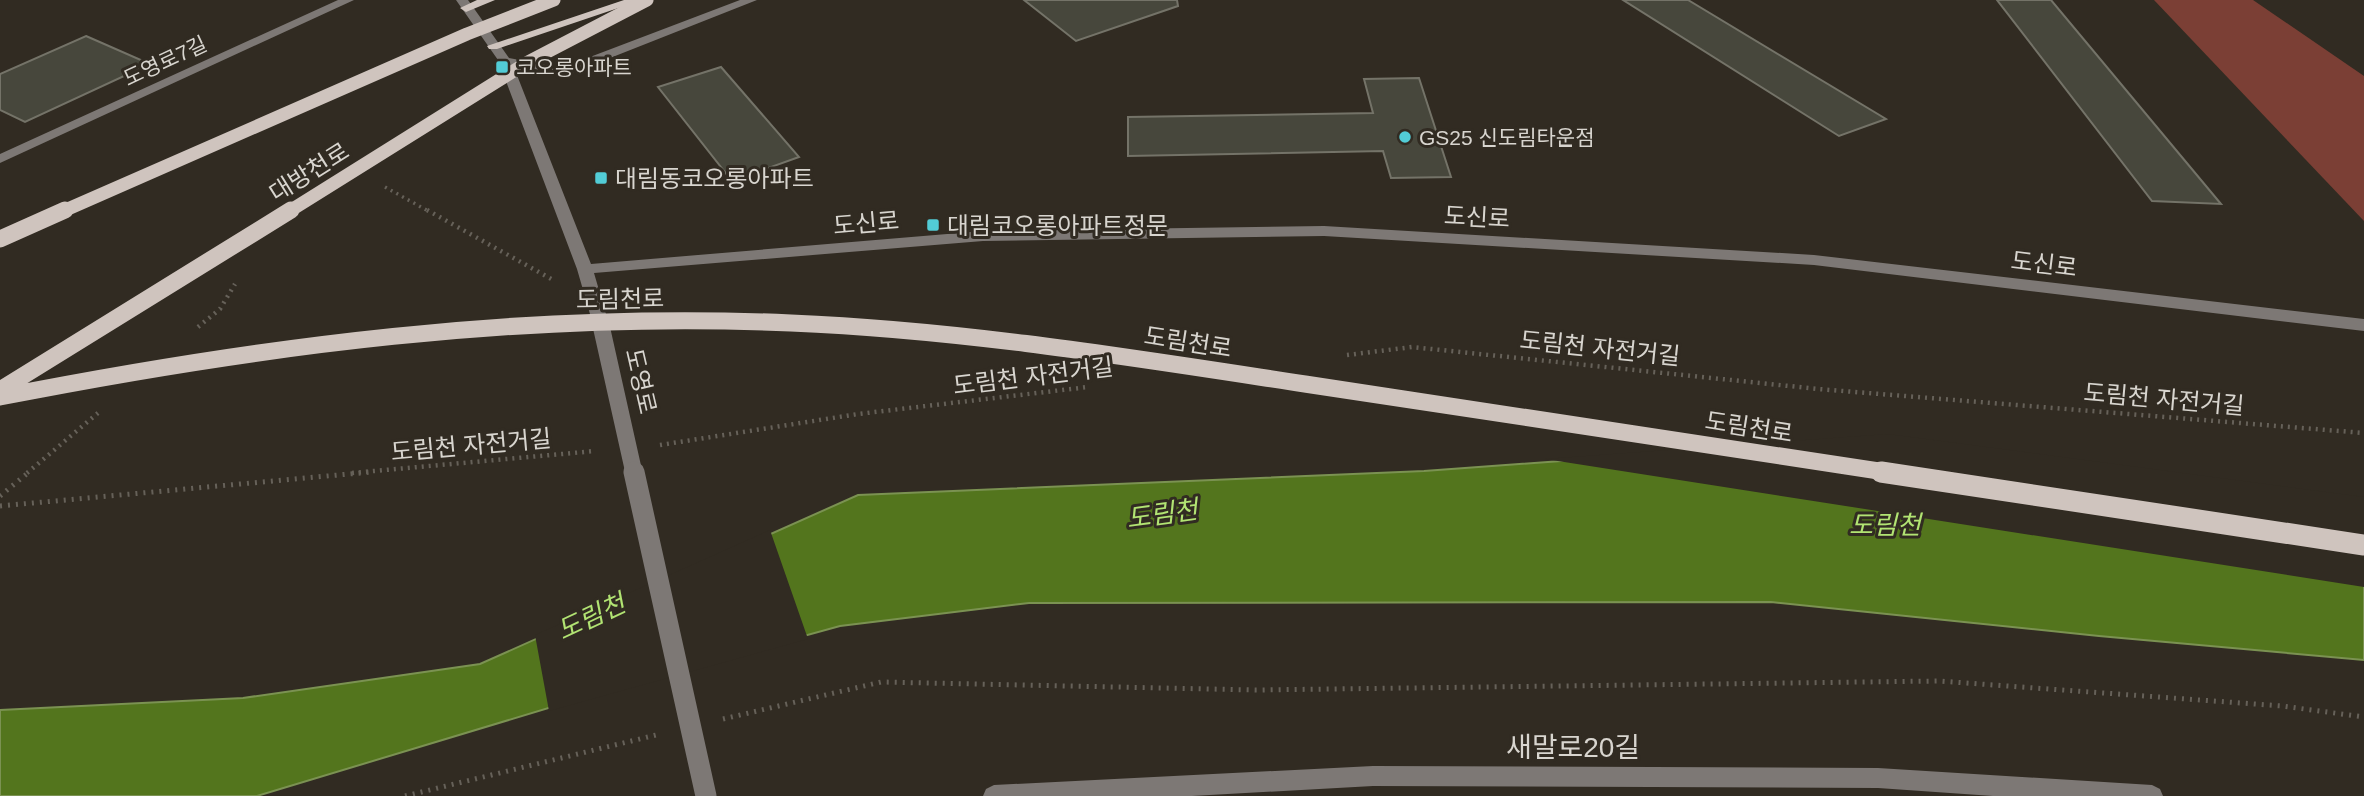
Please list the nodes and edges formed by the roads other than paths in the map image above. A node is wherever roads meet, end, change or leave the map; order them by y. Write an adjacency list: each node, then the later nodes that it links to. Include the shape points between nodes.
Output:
1 (348, 0): 10 (street, 도영로7길)
2 (489, 0): 7 (main road)
3 (554, 0): 11 (main road, bridge)
4 (636, 0): 8 (main road)
5 (647, 0): 14 (main road, 대방천로, bridge, via 482,89 172,287)
6 (751, 0): 9 (street, via 562,72)
7 (464, 4): 8 (street, 도영로)
8 (493, 46): 9 (street, 도영로)
9 (504, 60): 12 (street, 도영로)
10 (0, 159)
11 (0, 239)
12 (585, 269): 13 (street, 도신로, via 983,236 1324,231 1814,260); 17 (street, 도영로, bridge)
13 (2364, 325)
14 (0, 390)
15 (0, 397): 16 (main road, 도림천로, bridge, via 198,360 417,333 740,321 966,335)
16 (2364, 545)
17 (706, 796)
18 (994, 796): 19 (street, 새말로20길, via 1373,776 1878,778)
19 (2152, 796)

